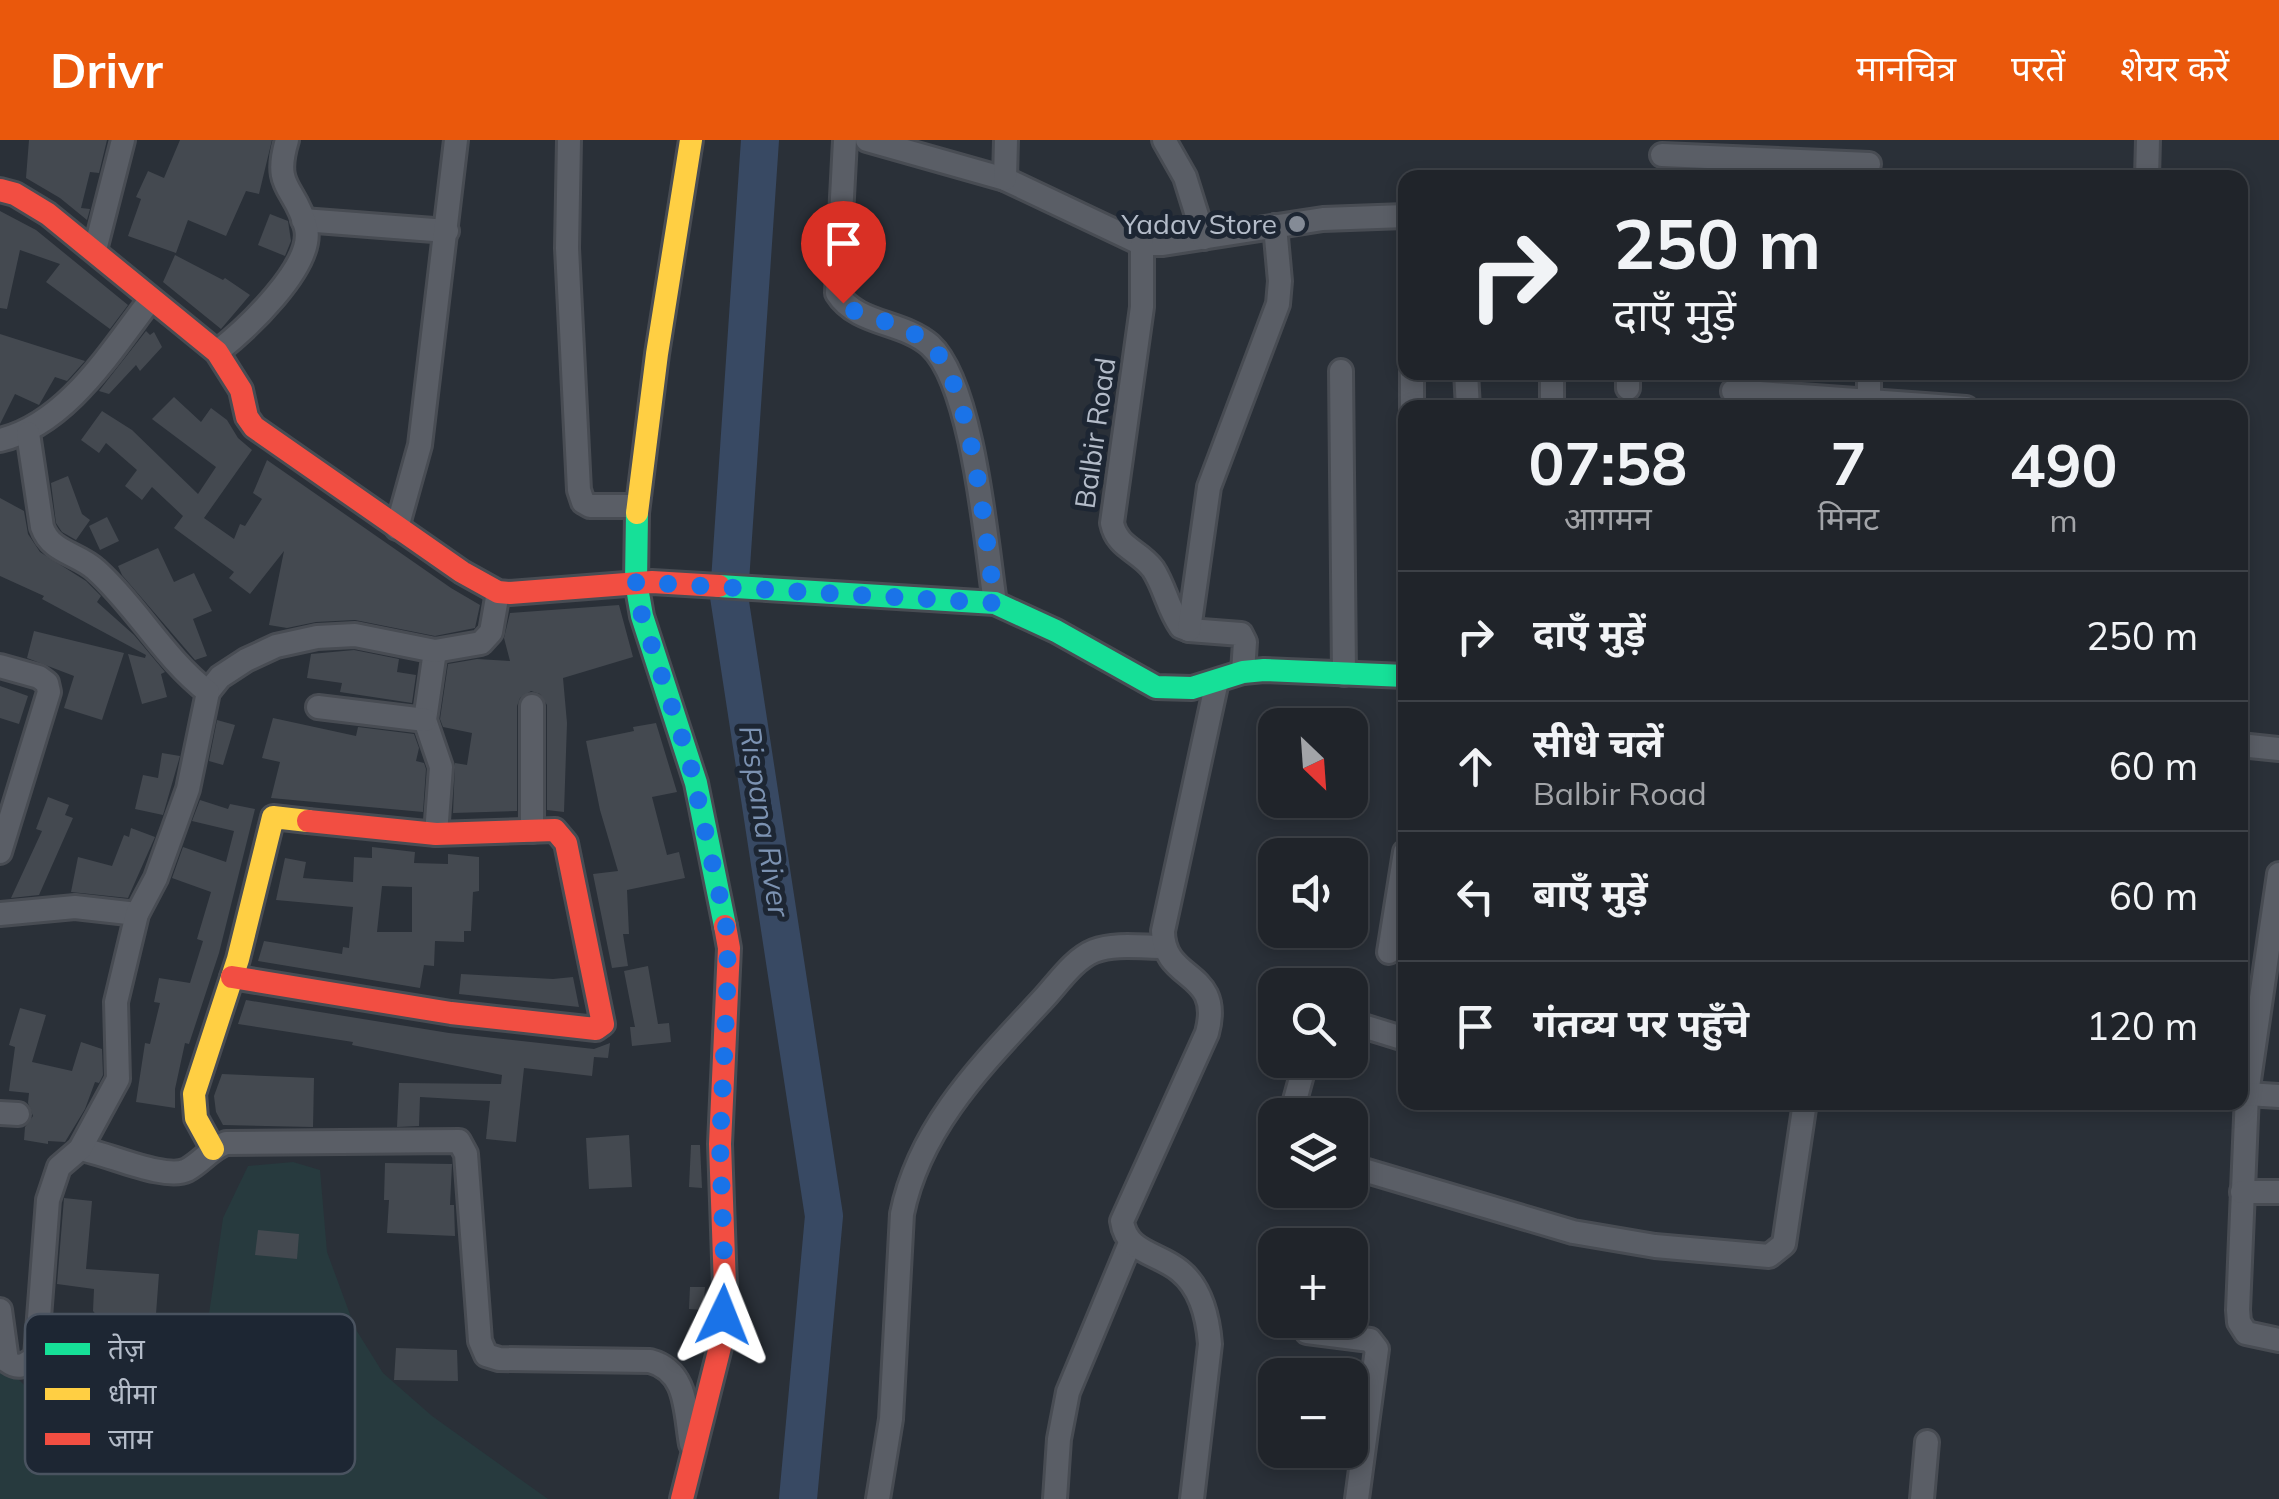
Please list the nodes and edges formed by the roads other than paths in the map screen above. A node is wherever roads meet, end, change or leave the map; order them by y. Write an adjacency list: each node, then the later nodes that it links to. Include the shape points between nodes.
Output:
1 (123, 140): 25 (street)
2 (287, 140): 20 (street, via 282,176)
3 (456, 140): 22 (street)
4 (569, 140): 33 (street, via 567,248 580,490 590,506)
5 (692, 140): 33 (street)
6 (846, 140): 37 (street, via 838,293 852,310 928,343 954,379)
7 (867, 140): 12 (street)
8 (1006, 140): 17 (street)
9 (1164, 140): 23 (street, via 1186,177)
10 (1868, 140): 15 (street)
11 (2148, 140): 16 (street)
12 (906, 145): 17 (street)
13 (1662, 156): 14 (street)
14 (1855, 170)
15 (1869, 170)
16 (2148, 170)
17 (1004, 178): 24 (street)
18 (0, 190): 25 (street, via 39,208)
19 (1398, 216): 21 (street)
20 (304, 220): 22 (street); 27 (street, via 306,242 285,284)
21 (1275, 226): 23 (street); 38 (street, via 1278,304 1208,487)
22 (446, 231): 34 (street, via 420,445)
23 (1204, 238): 24 (street)
24 (1142, 244): 38 (street, Balbir Road, via 1142,307 1112,523 1118,540 1151,566 1174,618)
25 (95, 250): 26 (street)
26 (150, 300): 27 (street); 31 (street, via 84,386)
27 (217, 352): 34 (street, via 254,427)
28 (1341, 372): 42 (street)
29 (1733, 391): 30 (street)
30 (1827, 400)
31 (28, 434): 32 (street); 45 (street, via 46,537 98,571)
32 (0, 440)
33 (638, 506): 35 (street)
34 (397, 528): 36 (street)
35 (644, 582): 36 (street); 37 (street); 80 (street, via 642,616 692,771 728,948 720,1144 725,1287 720,1343)
36 (498, 592): 39 (street, via 487,640)
37 (995, 603): 44 (street, via 1156,687)
38 (1190, 630): 41 (street, via 1241,634)
39 (435, 651): 45 (street, via 340,635 276,646 220,677); 48 (street)
40 (0, 666): 53 (street, via 38,677 49,689)
41 (1244, 672): 42 (street); 44 (street)
42 (1344, 674): 43 (street)
43 (1398, 676)
44 (1218, 681): 58 (street)
45 (208, 692): 57 (street, via 188,790)
46 (532, 706): 51 (street)
47 (318, 707): 48 (street)
48 (425, 720): 52 (street, via 441,768)
49 (2248, 746): 50 (street)
50 (2279, 748)
51 (532, 831): 52 (street); 60 (street, via 555,830 566,843 602,1015 599,1028 451,1014)
52 (436, 834): 60 (street, via 272,818)
53 (2, 837)
54 (2279, 874): 61 (street)
55 (1398, 896): 59 (street)
56 (0, 914): 57 (street, via 75,907)
57 (136, 914): 69 (street, via 116,1002 120,1072)
58 (1163, 947): 73 (street, via 1206,991 1212,1016 1125,1209); 82 (street, via 1103,948 1080,960 983,1063 923,1147 902,1214 891,1419)
59 (1389, 952)
60 (232, 977): 68 (street, via 194,1094 196,1118)
61 (2248, 1022)
62 (1368, 1028): 63 (street)
63 (1398, 1037)
64 (2248, 1094): 65 (street)
65 (2279, 1096)
66 (1804, 1110): 70 (street, via 1784,1244 1769,1256 1611,1239 1530,1222)
67 (2245, 1110): 71 (street)
68 (213, 1149): 69 (street, via 188,1170 171,1173); 80 (street, via 226,1143 459,1141 466,1154 486,1355 661,1364 682,1388)
69 (84, 1150): 75 (street, via 59,1167 48,1200)
70 (1368, 1171)
71 (2242, 1192): 72 (street); 77 (street, via 2239,1322 2246,1334)
72 (2279, 1192)
73 (1130, 1243): 83 (street, via 1068,1392); 84 (street, via 1179,1270 1209,1325)
74 (0, 1310): 78 (street, via 7,1361)
75 (39, 1314)
76 (1354, 1338): 85 (street, via 1378,1349)
77 (2279, 1340)
78 (25, 1365)
79 (1927, 1442): 86 (street)
80 (693, 1456): 81 (street)
81 (682, 1499)
82 (878, 1499)
83 (1056, 1499)
84 (1192, 1499)
85 (1357, 1499)
86 (1922, 1499)

